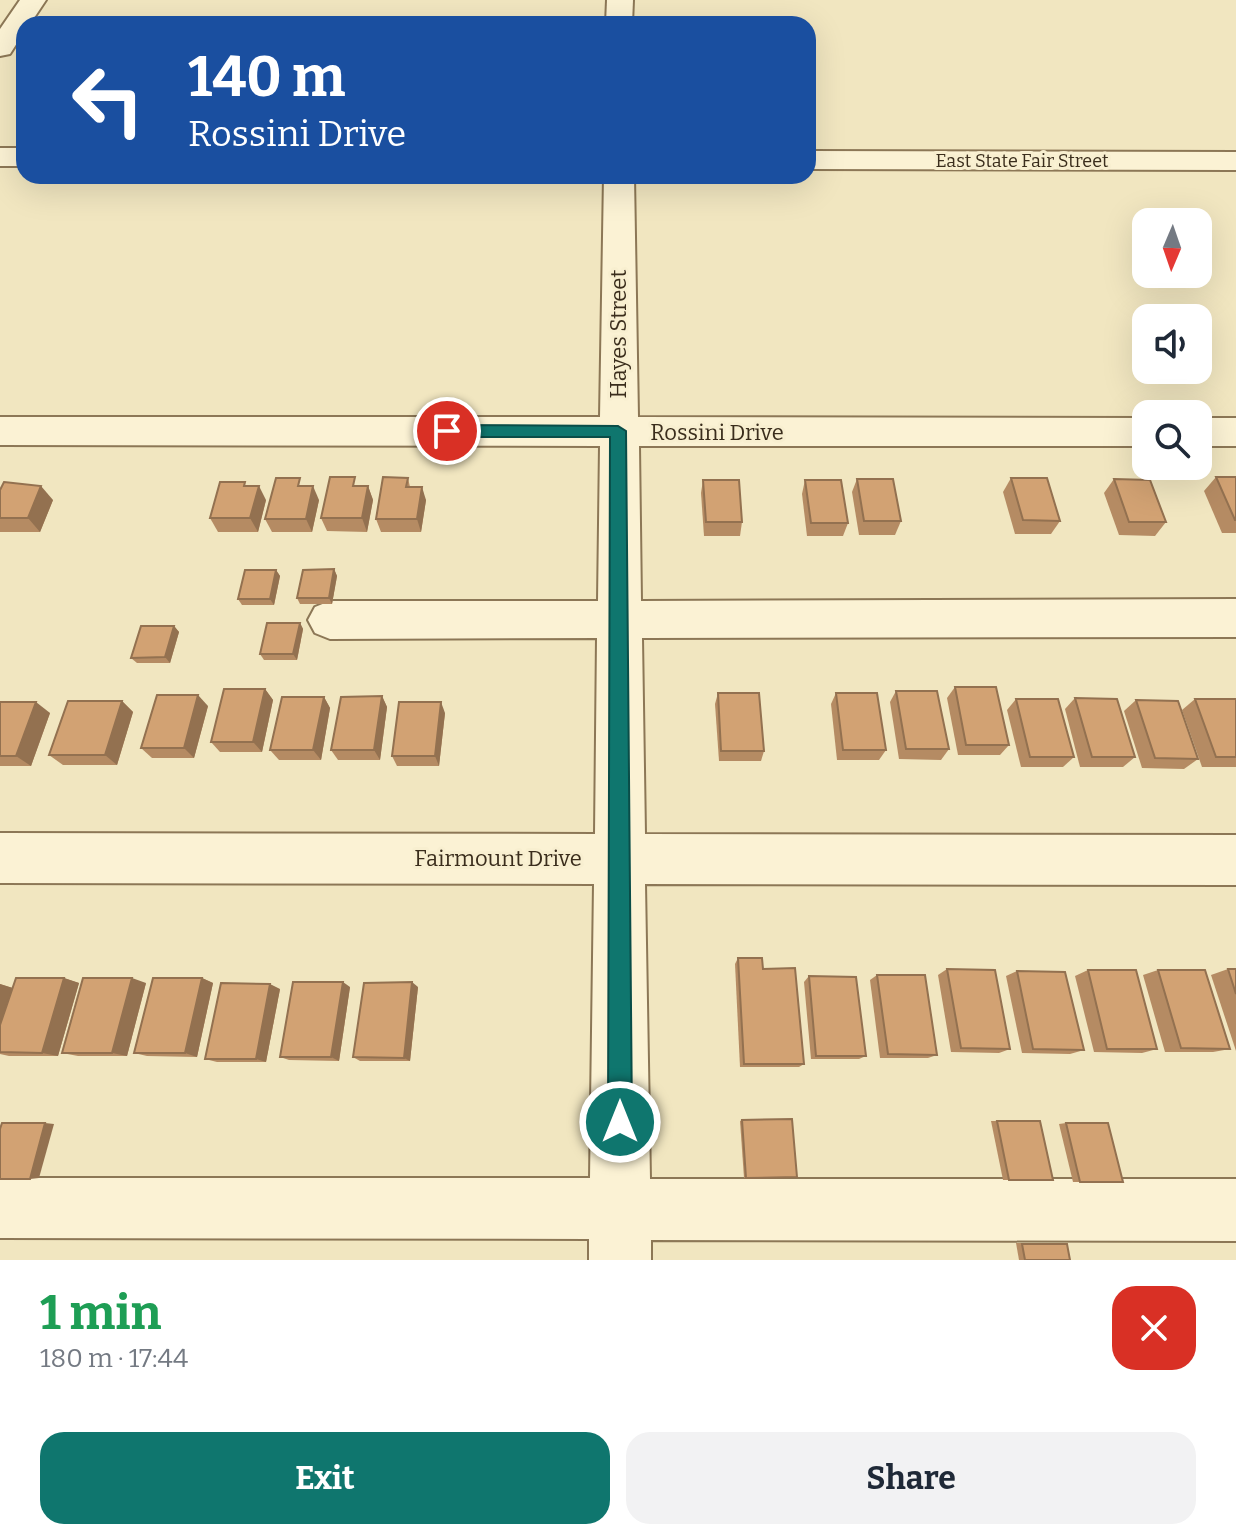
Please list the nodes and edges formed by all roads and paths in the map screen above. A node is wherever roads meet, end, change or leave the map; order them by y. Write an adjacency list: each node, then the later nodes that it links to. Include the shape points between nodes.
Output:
1 (16, 25): 2 (street)
2 (0, 48)
3 (816, 160): 4 (street, East State Fair Street)
4 (1236, 161)
5 (619, 184): 7 (street, Hayes Street)
6 (0, 431): 7 (street, Rossini Drive)
7 (618, 431): 8 (street, Rossini Drive); 13 (street, Hayes Street)
8 (1132, 432)
9 (1212, 432): 10 (street)
10 (1236, 432)
11 (1236, 618): 13 (street)
12 (330, 620): 13 (street)
13 (618, 620): 14 (street, Hayes Street)
14 (619, 857): 15 (street, Fairmount Drive); 16 (street, Fairmount Drive); 19 (street, Hayes Street)
15 (0, 858)
16 (1236, 860)
17 (0, 1208): 19 (street)
18 (1236, 1210): 19 (street)
19 (620, 1235)

